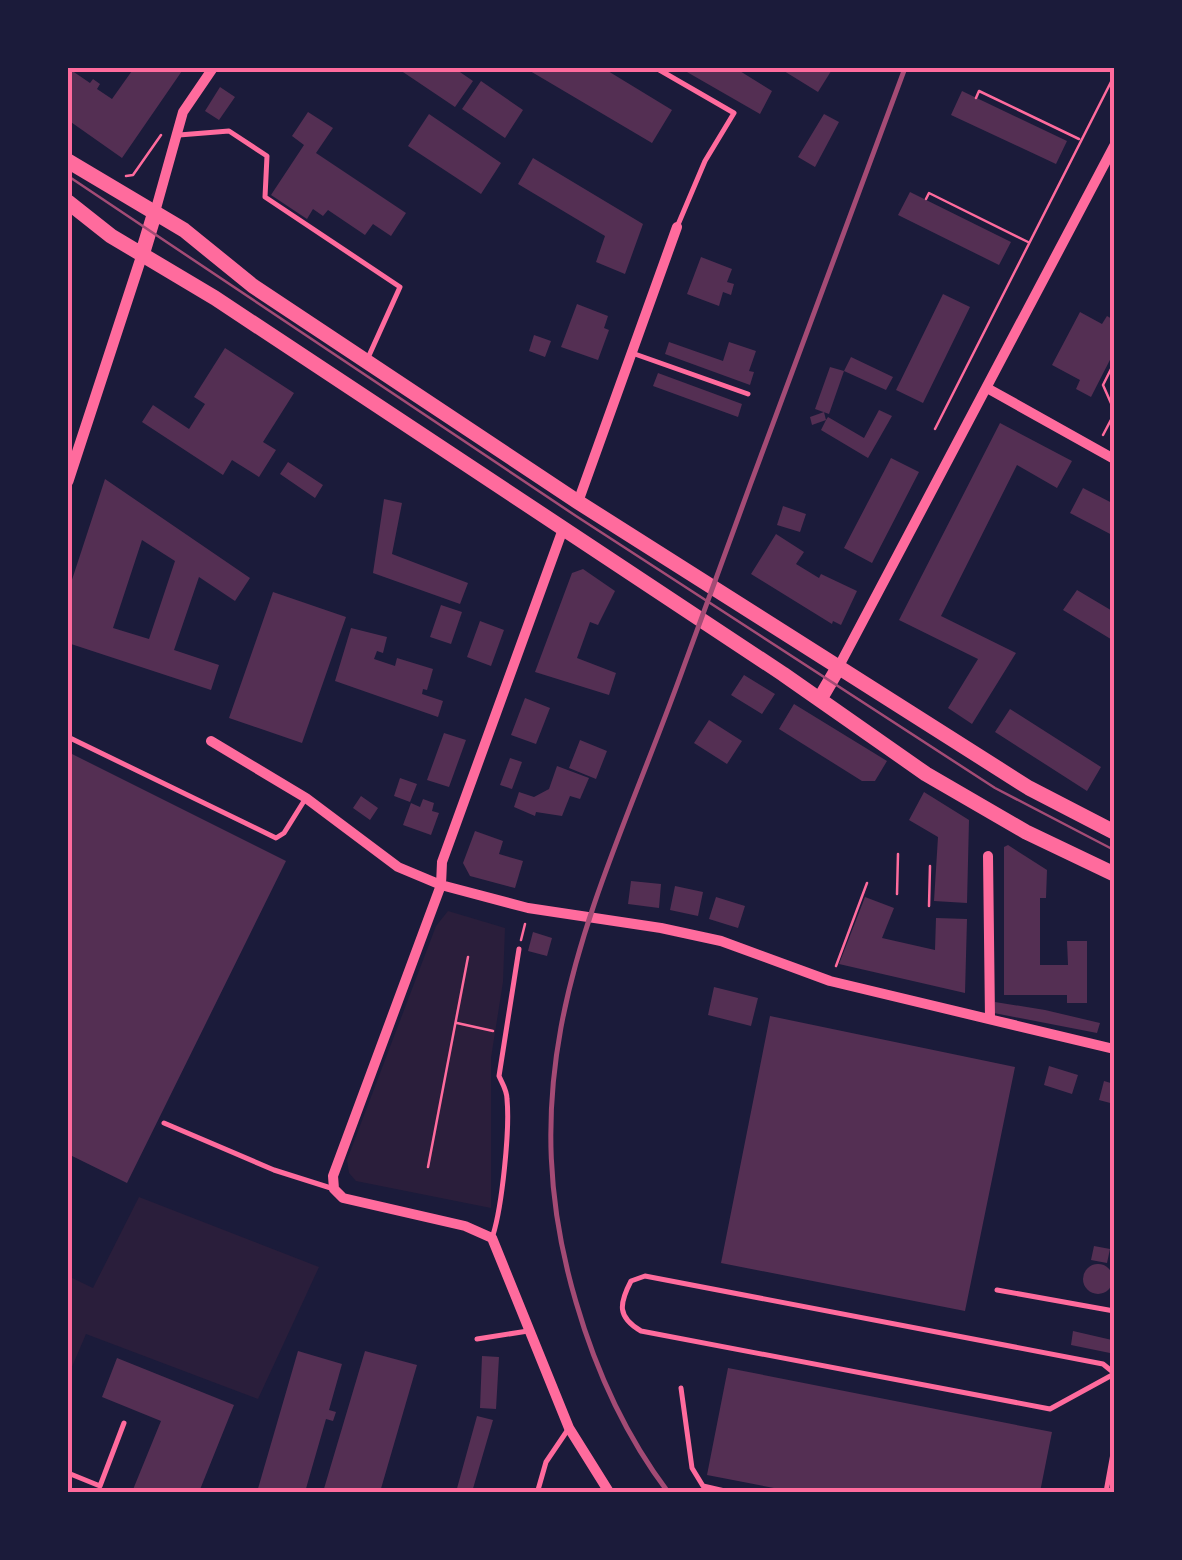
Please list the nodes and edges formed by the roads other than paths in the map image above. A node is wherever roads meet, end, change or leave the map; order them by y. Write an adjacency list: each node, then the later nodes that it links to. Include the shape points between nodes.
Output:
1 (213, 68): 3 (street, via 183,112)
2 (656, 68): 8 (lane, via 734,114)
3 (177, 136): 7 (street); 11 (lane, via 229,131 267,156 265,197 400,287)
4 (1114, 146): 12 (street)
5 (68, 161): 7 (main road)
6 (68, 202): 9 (main road)
7 (155, 212): 9 (main road); 11 (main road)
8 (677, 227): 10 (street)
9 (142, 255): 15 (street); 17 (main road)
10 (631, 353): 13 (lane); 16 (street)
11 (366, 363): 16 (main road)
12 (987, 388): 14 (street); 18 (street)
13 (748, 394)
14 (1114, 459)
15 (68, 481)
16 (578, 502): 18 (main road)
17 (563, 529): 19 (main road); 26 (street, via 442,862)
18 (838, 668): 19 (main road); 23 (main road, via 1029,788)
19 (820, 700): 25 (main road, via 992,814)
20 (68, 737): 22 (lane, via 276,838)
21 (211, 741): 22 (street)
22 (306, 798): 26 (street, via 398,867)
23 (1114, 832)
24 (988, 856): 28 (street)
25 (1114, 874)
26 (441, 884): 28 (street, via 528,908 722,941 830,982); 31 (street)
27 (519, 949): 32 (lane, via 499,1076 507,1110)
28 (990, 1018): 29 (street)
29 (1114, 1049)
30 (164, 1124): 31 (lane)
31 (334, 1188): 32 (street, via 344,1198)
32 (492, 1238): 35 (street)
33 (997, 1290): 34 (lane)
34 (1114, 1311)
35 (528, 1330): 36 (lane); 40 (street)
36 (477, 1339)
37 (1114, 1373): 37 (lane, via 1103,1364 645,1276 631,1281 622,1308 627,1322 642,1331 1050,1409)
38 (681, 1388): 45 (lane, via 692,1468 703,1486)
39 (124, 1424): 42 (lane, via 100,1486)
40 (568, 1428): 43 (lane); 44 (street)
41 (1114, 1448): 46 (lane)
42 (68, 1473)
43 (538, 1490)
44 (609, 1492)
45 (730, 1492)
46 (1106, 1492)

